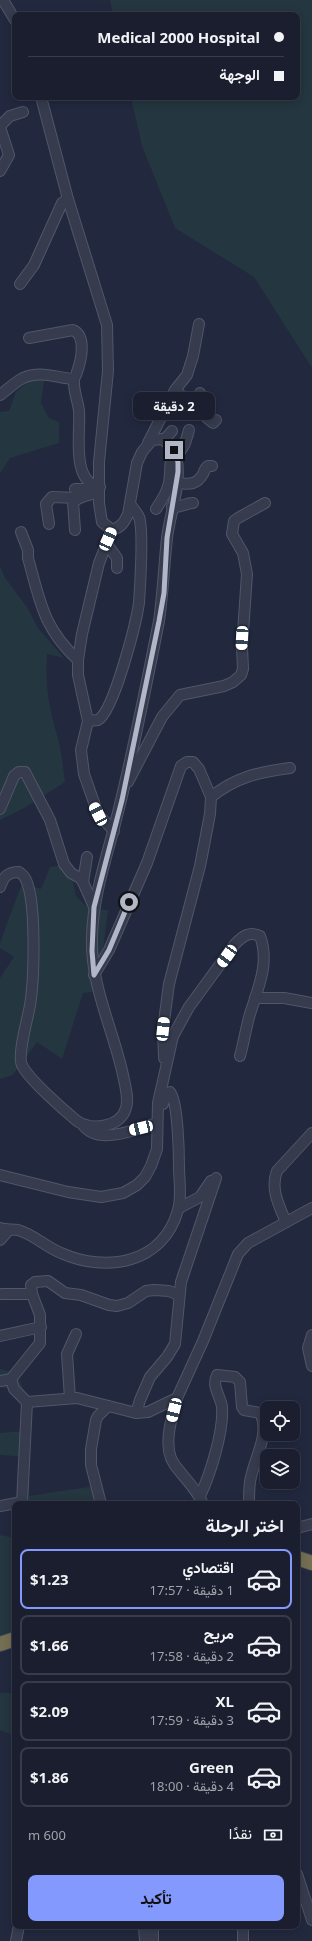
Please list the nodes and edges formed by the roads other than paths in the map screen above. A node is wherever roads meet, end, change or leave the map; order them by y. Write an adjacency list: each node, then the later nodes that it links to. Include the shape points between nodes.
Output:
1 (2, 0): 2 (street)
2 (12, 15)
3 (42, 100): 7 (street)
4 (23, 112): 5 (street, via 10,116)
5 (0, 127): 6 (street, via 9,155)
6 (0, 171)
7 (68, 199): 8 (street, via 62,203 34,266); 24 (street, via 107,325 108,371)
8 (20, 284)
9 (198, 324): 12 (street, via 189,370)
10 (29, 338): 11 (street, via 75,330 80,337 81,348 80,362)
11 (74, 379): 14 (street, via 32,375); 24 (street, via 81,427 77,447 87,480)
12 (175, 390): 15 (street); 20 (street)
13 (200, 393): 15 (street, via 199,401)
14 (0, 395)
15 (194, 407): 16 (street, via 213,423)
16 (216, 420)
17 (189, 430): 21 (street, via 181,452)
18 (172, 431): 19 (street)
19 (164, 440): 20 (street, via 152,440); 21 (street)
20 (145, 449): 28 (street, via 138,463)
21 (175, 452): 23 (street, via 178,462); 30 (street, via 169,460 170,474 166,493)
22 (212, 466): 23 (street, via 206,468 196,482)
23 (176, 483): 29 (street)
24 (98, 489): 25 (street, via 90,494); 33 (street, via 102,522)
25 (76, 493): 31 (street, via 52,497 46,504); 32 (street, via 73,502)
26 (192, 503): 29 (street)
27 (265, 503): 40 (street, via 234,521 232,530 233,537 243,553 246,568 241,675 224,686 180,695 162,717)
28 (130, 504): 33 (street, via 125,521 119,528); 38 (street, via 139,517 139,604 122,672 112,700 102,718)
29 (172, 507): 40 (street, via 167,538 164,593)
30 (156, 509)
31 (49, 524)
32 (76, 530)
33 (112, 530): 35 (street)
34 (21, 532): 37 (street, via 28,550 42,610 62,645)
35 (106, 543): 36 (street, via 117,558); 37 (street)
36 (117, 568)
37 (78, 660): 38 (street, via 80,688)
38 (88, 721): 43 (street, via 81,750 84,774 98,814)
39 (290, 768): 41 (street, via 245,776 228,784)
40 (124, 788): 43 (street)
41 (211, 797): 48 (street, via 197,765 190,761 184,763 178,772 147,863 109,950); 52 (street, via 206,845 169,984 163,1029)
42 (0, 809): 45 (street, via 14,776 19,772 25,772 50,820 64,864)
43 (114, 831): 47 (street)
44 (87, 857): 45 (street)
45 (83, 882): 47 (street)
46 (0, 887): 54 (street, via 5,876 11,872 19,872 28,885 31,906 33,974 20,1053 21,1065)
47 (94, 907): 48 (street)
48 (94, 975): 54 (street, via 127,1096 122,1116 108,1124 92,1127)
49 (256, 998): 50 (street, via 284,998); 51 (street, via 249,1015); 52 (street, via 262,977 264,953 260,936 250,933 235,944 182,1018 173,1036)
50 (312, 1003)
51 (240, 1056)
52 (165, 1066): 53 (street)
53 (157, 1121): 54 (street, via 113,1135 101,1136 92,1134); 56 (street, via 157,1149 151,1166 137,1185 123,1193 100,1197 86,1196); 57 (street, via 165,1095 170,1092 174,1100 178,1141)
54 (82, 1125)
55 (312, 1133): 59 (street, via 277,1172 274,1179 276,1197)
56 (0, 1175)
57 (179, 1208): 60 (street, via 162,1239 139,1257 126,1262 98,1264 61,1253 17,1230); 64 (street, via 200,1197 214,1177 216,1178 186,1263)
58 (312, 1208): 59 (street)
59 (286, 1222): 73 (street, via 248,1243 238,1254)
60 (4, 1229): 61 (street)
61 (0, 1240)
62 (2, 1294): 63 (street)
63 (32, 1294): 64 (street, via 31,1285 35,1282 48,1281 65,1293 117,1306 128,1303 146,1291 169,1291); 65 (street, via 39,1310)
64 (179, 1295): 76 (street, via 175,1344 150,1377)
65 (41, 1327): 68 (street); 70 (street, via 40,1343)
66 (76, 1334): 72 (street, via 67,1354)
67 (312, 1335): 69 (street, via 308,1348)
68 (0, 1336)
69 (312, 1366)
70 (10, 1379): 71 (street); 74 (street, via 14,1389)
71 (0, 1381)
72 (70, 1398): 74 (street); 75 (street, via 85,1399)
73 (177, 1398): 76 (street, via 148,1412); 77 (street, via 170,1428 170,1455)
74 (27, 1402): 78 (street)
75 (108, 1406): 76 (street); 79 (street, via 96,1420 90,1449 91,1465)
76 (136, 1413)
77 (201, 1500): 80 (street, via 221,1422 222,1407 216,1386 217,1375 234,1377 240,1382 242,1407 244,1410 260,1413 264,1423 250,1482)
78 (22, 1501)
79 (100, 1501)
80 (249, 1501)
81 (12, 1504): 82 (street)
82 (0, 1506)
83 (312, 1524): 84 (street)
84 (300, 1527)
85 (300, 1559): 86 (highway)
86 (312, 1563)
87 (12, 1640): 88 (highway)
88 (0, 1644)
89 (300, 1883): 90 (street)
90 (312, 1920)
91 (18, 1929): 95 (street)
92 (144, 1929): 96 (street)
93 (153, 1929): 97 (street)
94 (243, 1929): 98 (street)
95 (16, 1941)
96 (144, 1941)
97 (154, 1941)
98 (243, 1941)

